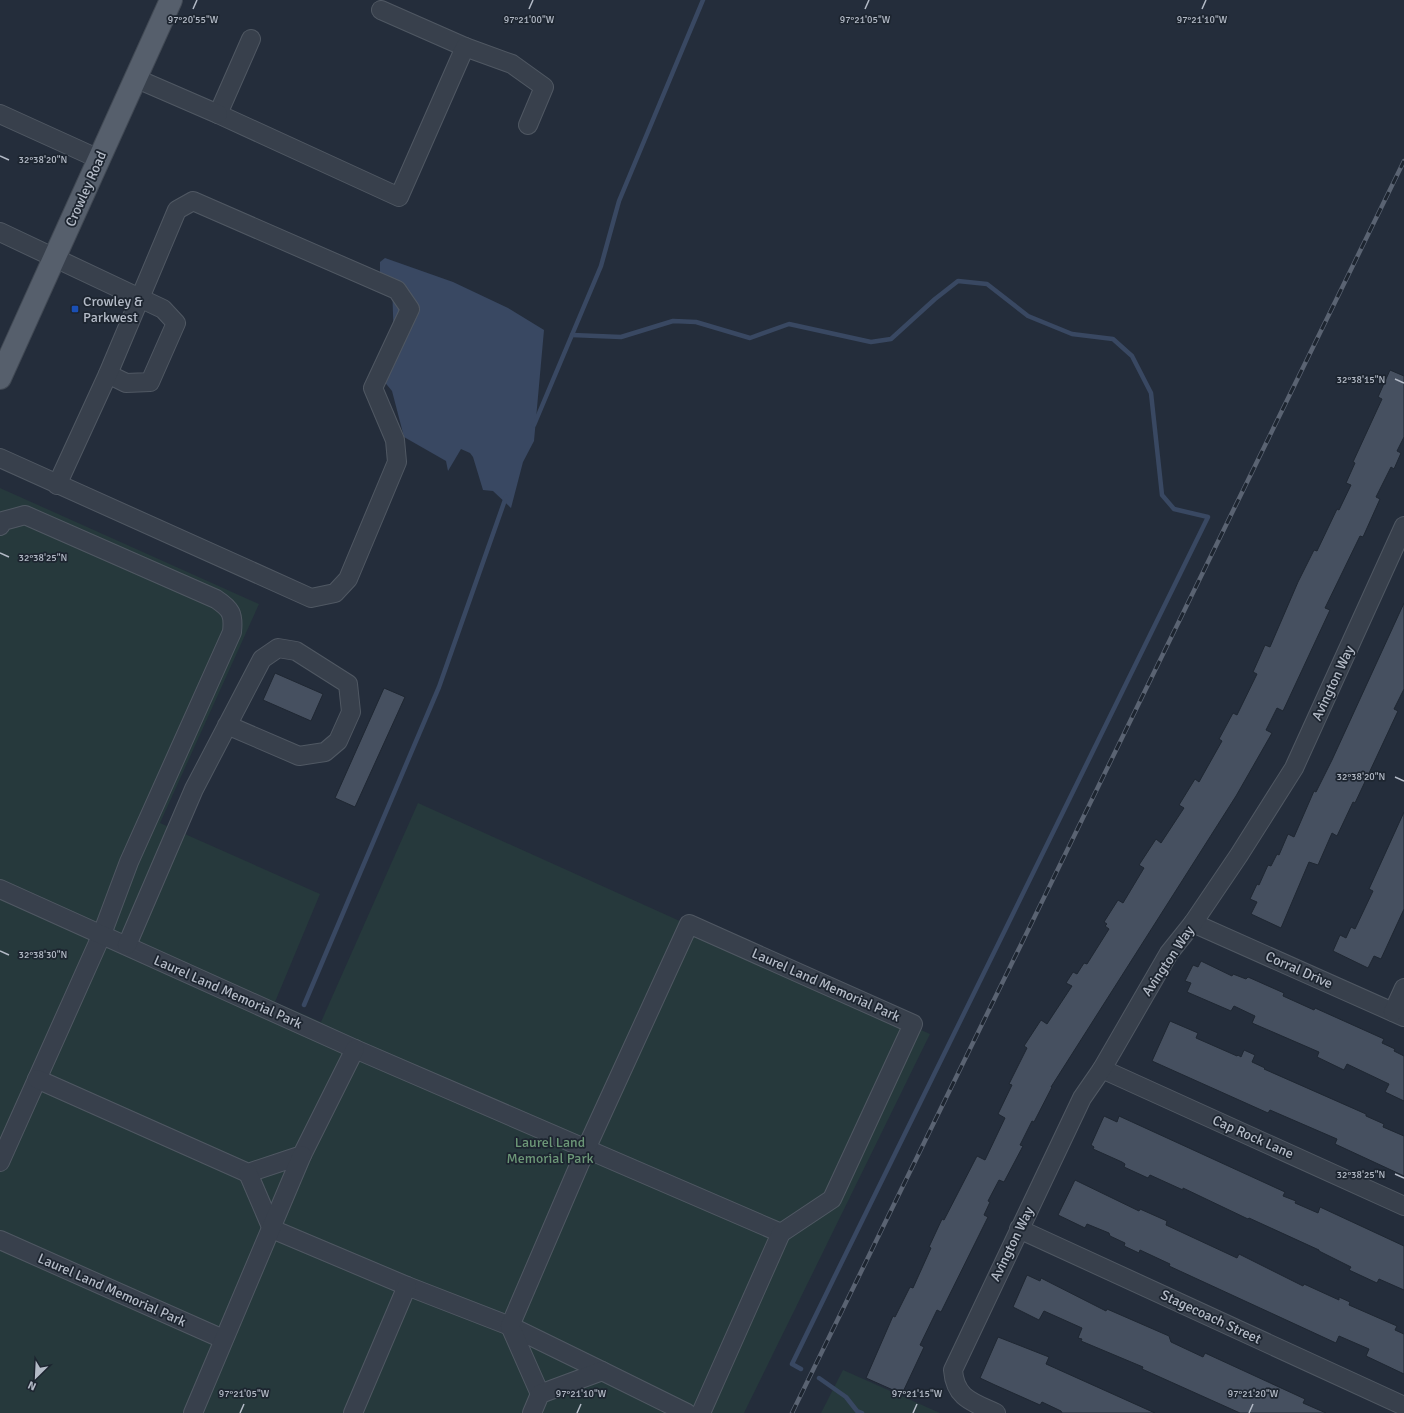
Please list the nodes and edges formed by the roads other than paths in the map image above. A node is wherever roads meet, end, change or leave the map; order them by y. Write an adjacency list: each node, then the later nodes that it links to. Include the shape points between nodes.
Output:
1 (171, 0): 5 (main road, Crowley Road)
2 (381, 10): 4 (street)
3 (251, 39): 7 (street)
4 (465, 47): 7 (street, via 399,198); 8 (street, via 512,64 544,87)
5 (135, 78): 7 (street); 9 (main road, Crowley Road)
6 (0, 114): 9 (street)
7 (218, 114)
8 (528, 125)
9 (99, 159): 11 (main road, Crowley Road)
10 (0, 232): 11 (street)
11 (54, 259): 12 (street); 14 (main road, Crowley Road)
12 (139, 298): 13 (street); 13 (street, via 163,308 176,323 150,382 126,383); 16 (street, via 177,210 193,201 397,290 410,309 373,388 395,440 397,462 348,579 335,593 311,598)
13 (108, 374): 16 (street)
14 (0, 378)
15 (0, 458): 16 (street)
16 (57, 485)
17 (0, 526): 22 (street, via 3,521 26,515 216,599 229,608 233,621 232,632 129,862)
18 (1404, 526): 21 (street, Avington Way, via 1294,768)
19 (227, 725): 19 (street, via 262,659 278,648 296,651 348,684 351,712 338,741 325,752 299,756); 23 (street, via 194,789)
20 (0, 888): 22 (street, Laurel Land Memorial Park)
21 (1193, 923): 25 (street, Corral Drive); 27 (street, Avington Way, via 1169,953)
22 (102, 934): 23 (street, Laurel Land Memorial Park); 28 (street)
23 (127, 945): 26 (street, Laurel Land Memorial Park)
24 (1404, 988): 25 (street)
25 (1399, 1014)
26 (355, 1049): 29 (street, Laurel Land Memorial Park); 30 (street)
27 (1102, 1069): 33 (street, Cap Rock Lane); 35 (street, Avington Way, via 1082,1098)
28 (37, 1079): 31 (street); 32 (street)
29 (586, 1149): 36 (street, Laurel Land Memorial Park); 36 (street, Laurel Land Memorial Park, via 689,924 913,1024 832,1199); 39 (street, Laurel Land Memorial Park)
30 (302, 1155): 32 (street); 34 (street)
31 (1, 1157)
32 (248, 1174): 34 (street)
33 (1404, 1206)
34 (272, 1229): 38 (street); 40 (street)
35 (1019, 1229): 43 (street, Stagecoach Street); 49 (street, Avington Way, via 953,1370 954,1382 965,1399)
36 (781, 1233): 48 (street)
37 (0, 1240): 40 (street, Laurel Land Memorial Park)
38 (407, 1286): 39 (street); 45 (street)
39 (510, 1326): 41 (street); 42 (street)
40 (223, 1339): 44 (street)
41 (602, 1371): 42 (street); 47 (street)
42 (540, 1394): 46 (street)
43 (1404, 1406)
44 (193, 1413)
45 (353, 1413)
46 (532, 1413)
47 (687, 1413)
48 (701, 1413)
49 (996, 1413)

